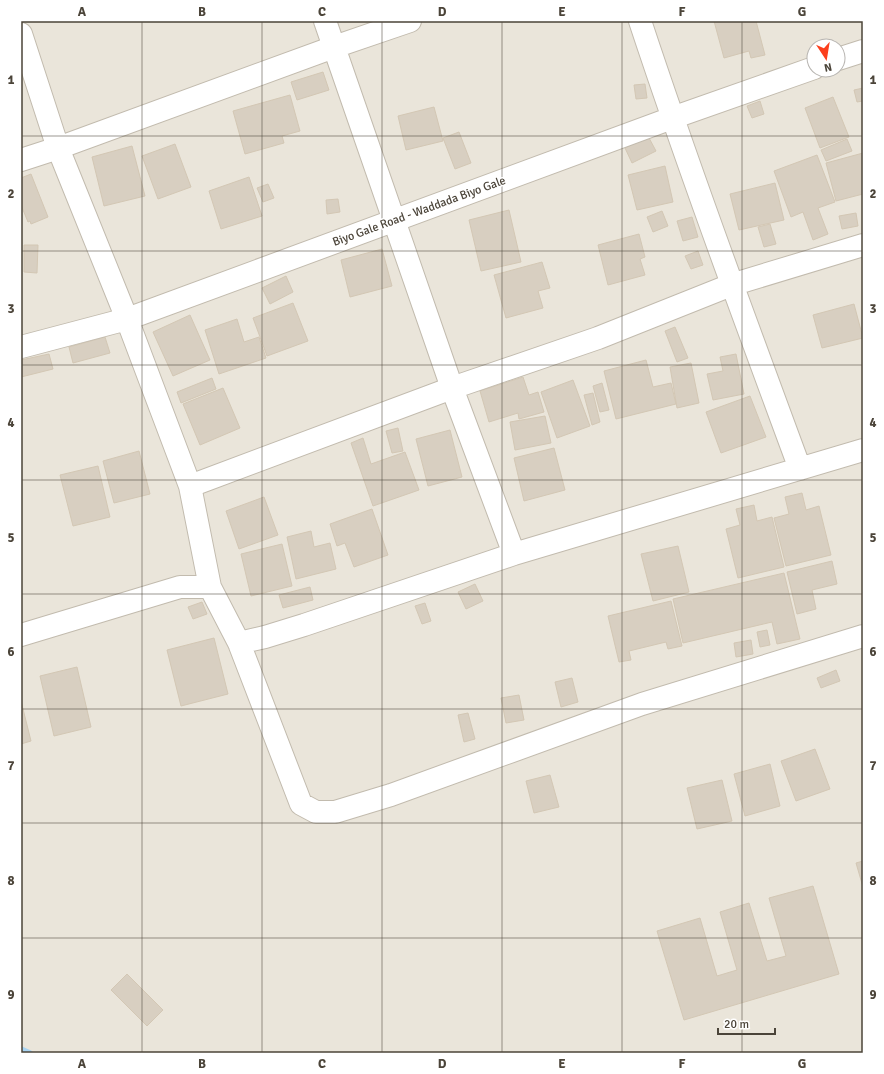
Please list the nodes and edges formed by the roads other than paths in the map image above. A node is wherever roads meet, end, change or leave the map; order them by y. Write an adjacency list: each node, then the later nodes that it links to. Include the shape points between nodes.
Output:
1 (325, 21): 5 (street)
2 (410, 21): 5 (street)
3 (640, 21): 9 (street)
4 (21, 34): 10 (street)
5 (334, 47): 10 (street); 12 (street)
6 (863, 51): 7 (street)
7 (846, 57)
8 (806, 71): 9 (street, Biyo Gale Road - Waddada Biyo Gale)
9 (672, 118): 12 (street, Biyo Gale Road - Waddada Biyo Gale); 14 (street)
10 (58, 148): 11 (street); 15 (street)
11 (21, 160)
12 (394, 220): 15 (street, Biyo Gale Road - Waddada Biyo Gale); 17 (street)
13 (863, 245): 14 (street)
14 (731, 285): 17 (street, via 598,338); 19 (street)
15 (127, 319): 16 (street, Biyo Gale Road - Waddada Biyo Gale); 20 (street)
16 (21, 347)
17 (452, 388): 20 (street); 21 (street)
18 (863, 450): 19 (street)
19 (800, 469): 21 (street)
20 (190, 486): 22 (street)
21 (514, 554): 25 (street, via 304,625)
22 (210, 587): 23 (street, via 180,587); 25 (street)
23 (21, 635)
24 (863, 636): 25 (street, via 642,704 391,795 335,812 316,812 301,804)
25 (239, 643)

